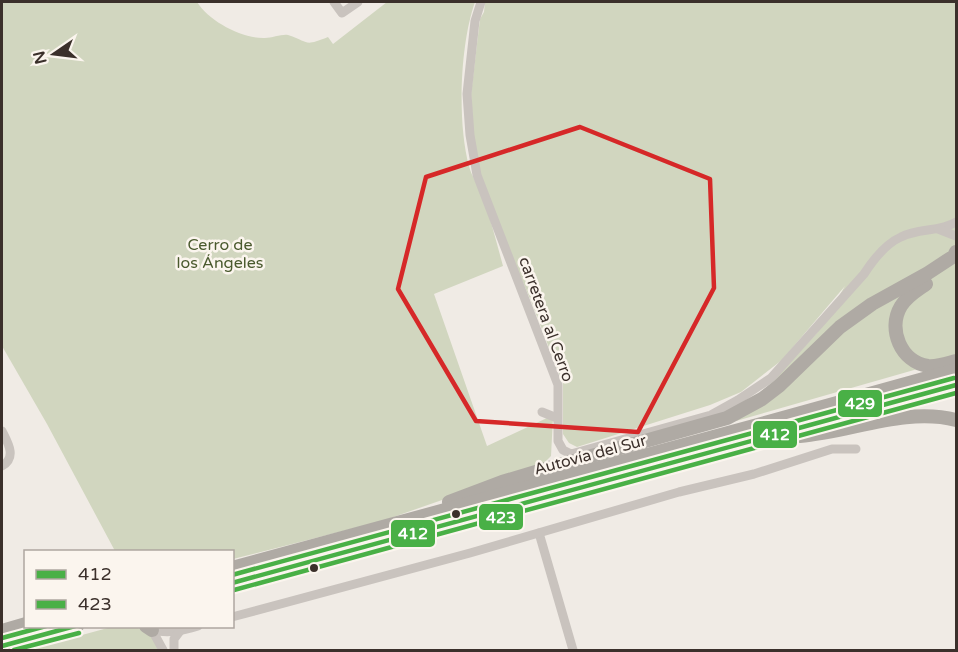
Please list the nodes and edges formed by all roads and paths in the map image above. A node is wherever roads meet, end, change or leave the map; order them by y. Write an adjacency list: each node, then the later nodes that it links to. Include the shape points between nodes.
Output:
1 (334, 2): 2 (street, via 342,13)
2 (358, 2)
3 (481, 2): 14 (street, carretera al Cerro, via 475,21 467,94 477,175 558,385)
4 (957, 222): 5 (street)
5 (938, 229): 6 (street); 14 (street, carretera al Cerro, via 901,236 874,258 771,378 711,415 571,454 558,441)
6 (957, 237)
7 (957, 252): 21 (highway, via 840,327 779,386 727,418 502,482)
8 (957, 265): 9 (highway, via 911,294 900,309 895,328 902,349 919,362 929,366)
9 (957, 361)
10 (957, 370): 21 (highway, Autovía del Sur)
11 (957, 384): 19 (highway, Autovía del Sur)
12 (957, 394): 17 (highway)
13 (542, 412): 14 (street)
14 (557, 418)
15 (957, 420): 17 (highway, via 922,415)
16 (2, 431): 20 (street, via 10,446 10,456)
17 (800, 436): 19 (highway, via 691,464)
18 (856, 449): 22 (street, via 832,449)
19 (661, 465): 24 (highway, Autovía del Sur)
20 (2, 466)
21 (376, 530): 23 (highway, Autovía del Sur)
22 (539, 533): 26 (street); 37 (street)
23 (234, 567)
24 (234, 582)
25 (24, 616): 27 (highway)
26 (234, 616)
27 (2, 622)
28 (24, 625): 32 (highway)
29 (73, 628): 34 (highway)
30 (149, 628): 33 (street, via 163,633); 35 (street)
31 (194, 628): 33 (street)
32 (2, 631)
33 (180, 631): 36 (street, via 174,639)
34 (2, 646)
35 (163, 651)
36 (174, 651)
37 (573, 651)

